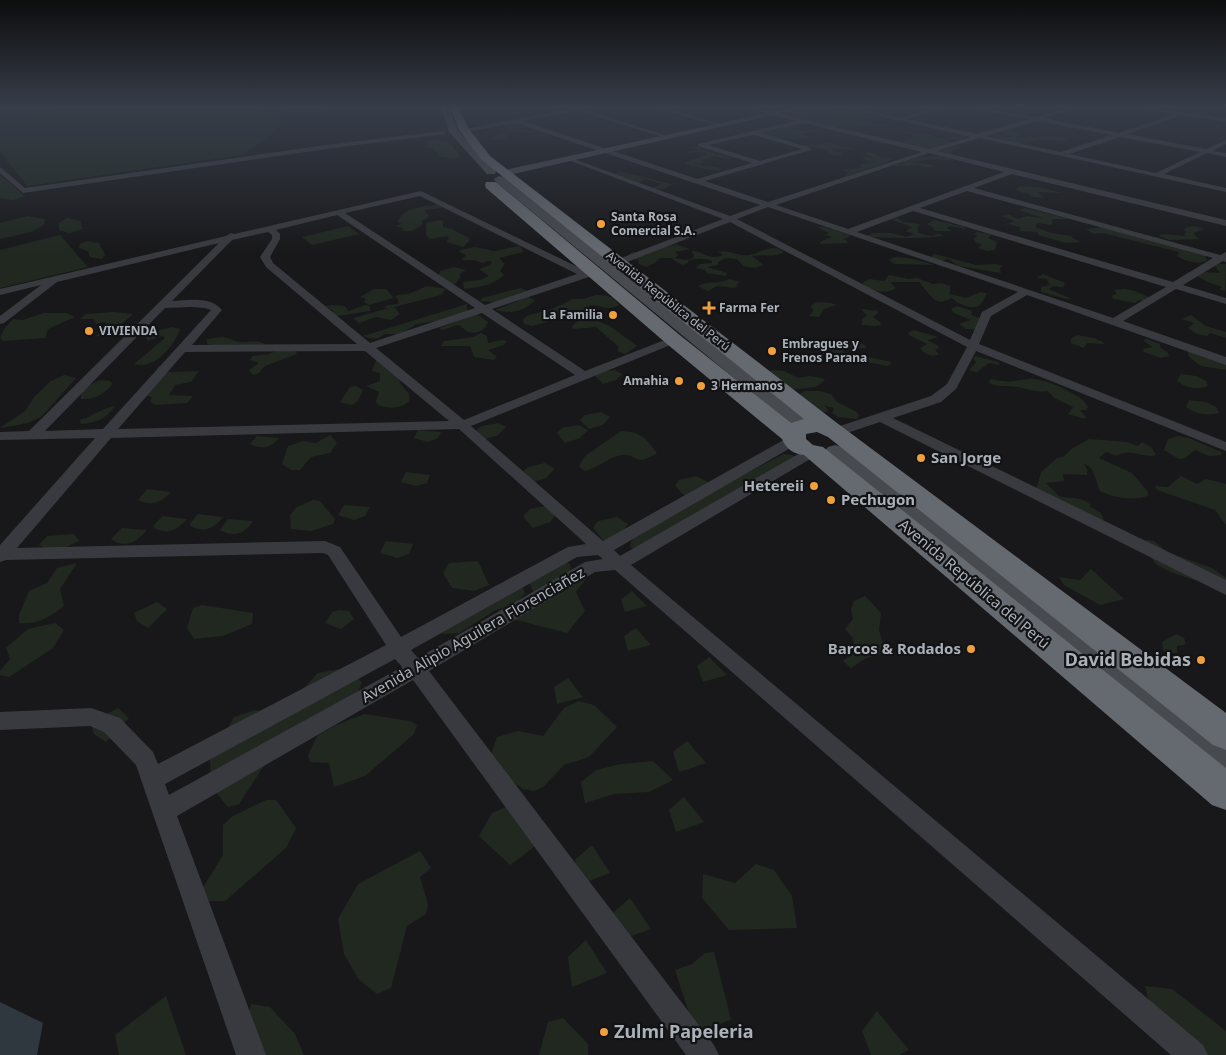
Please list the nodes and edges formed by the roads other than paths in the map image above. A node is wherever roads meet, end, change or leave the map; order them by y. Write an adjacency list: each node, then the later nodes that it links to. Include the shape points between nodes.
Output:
1 (263, 156): 15 (street, via 23,191)
2 (461, 156): 17 (highway, Avenida República del Perú)
3 (478, 156): 17 (street)
4 (485, 156): 17 (highway, Avenida República del Perú)
5 (581, 156): 13 (street)
6 (625, 156): 19 (street)
7 (737, 156): 14 (street)
8 (784, 156): 14 (street)
9 (914, 156): 22 (street)
10 (951, 156): 16 (street)
11 (1072, 156): 18 (street)
12 (1198, 156): 18 (street)
13 (569, 159): 17 (street); 25 (street)
14 (760, 163): 19 (street)
15 (0, 169)
16 (1012, 171): 20 (street); 26 (street)
17 (496, 175): 31 (highway, Avenida República del Perú); 32 (highway, Avenida República del Perú); 55 (street)
18 (1157, 175): 21 (street)
19 (697, 181): 22 (street)
20 (966, 188): 23 (street); 30 (street)
21 (1226, 190)
22 (767, 205): 25 (street); 28 (street)
23 (912, 208): 28 (street); 34 (street)
24 (338, 212): 27 (street); 32 (street, via 423,193); 39 (street)
25 (730, 218): 31 (street); 43 (street)
26 (1226, 223)
27 (269, 228): 29 (street); 45 (street, via 276,234 276,239 265,257 269,265)
28 (848, 232): 35 (street)
29 (231, 236): 33 (street); 38 (street)
30 (1225, 257): 34 (street)
31 (619, 262): 55 (highway, Avenida República del Perú)
32 (591, 274): 39 (street); 42 (highway, Avenida República del Perú)
33 (58, 278): 36 (street); 40 (street)
34 (1175, 286): 37 (street); 41 (street)
35 (1026, 291): 41 (street); 43 (street, via 986,314)
36 (0, 292)
37 (1226, 302)
38 (163, 305): 46 (street, via 207,304 217,310); 53 (street)
39 (485, 308): 45 (street); 49 (street)
40 (0, 321)
41 (1116, 322): 44 (street)
42 (674, 340): 49 (street); 55 (highway, Avenida República del Perú)
43 (973, 346): 50 (street, via 949,390 936,399); 56 (street)
44 (1184, 346): 47 (street); 48 (street)
45 (368, 347): 46 (street); 51 (street)
46 (183, 349): 52 (street)
47 (1226, 355)
48 (1226, 361)
49 (583, 375): 51 (street)
50 (883, 418): 55 (street); 60 (street)
51 (462, 425): 52 (street); 57 (street)
52 (107, 433): 53 (street); 58 (street)
53 (33, 435): 54 (street)
54 (0, 436)
55 (817, 439): 57 (street, Avenida Alipio Aguilera Florenciañez); 59 (street, Avenida Alipio Aguilera Florenciañez); 64 (highway, Avenida República del Perú); 65 (street); 67 (highway, Avenida República del Perú)
56 (1226, 447)
57 (602, 548): 59 (street); 61 (street, Avenida Alipio Aguilera Florenciañez, via 574,550)
58 (1, 555): 61 (street, via 325,547 338,555)
59 (619, 564): 62 (street, Avenida Alipio Aguilera Florenciañez, via 591,566); 71 (street)
60 (1226, 588)
61 (398, 648): 62 (street); 66 (street, Avenida Alipio Aguilera Florenciañez)
62 (416, 669): 68 (street, Avenida Alipio Aguilera Florenciañez); 70 (street)
63 (0, 722): 66 (street, via 91,717 112,725 145,759)
64 (1226, 734)
65 (1226, 762)
66 (152, 778): 68 (street)
67 (1226, 792)
68 (163, 811): 69 (street)
69 (251, 1055)
70 (704, 1055)
71 (1193, 1055)

